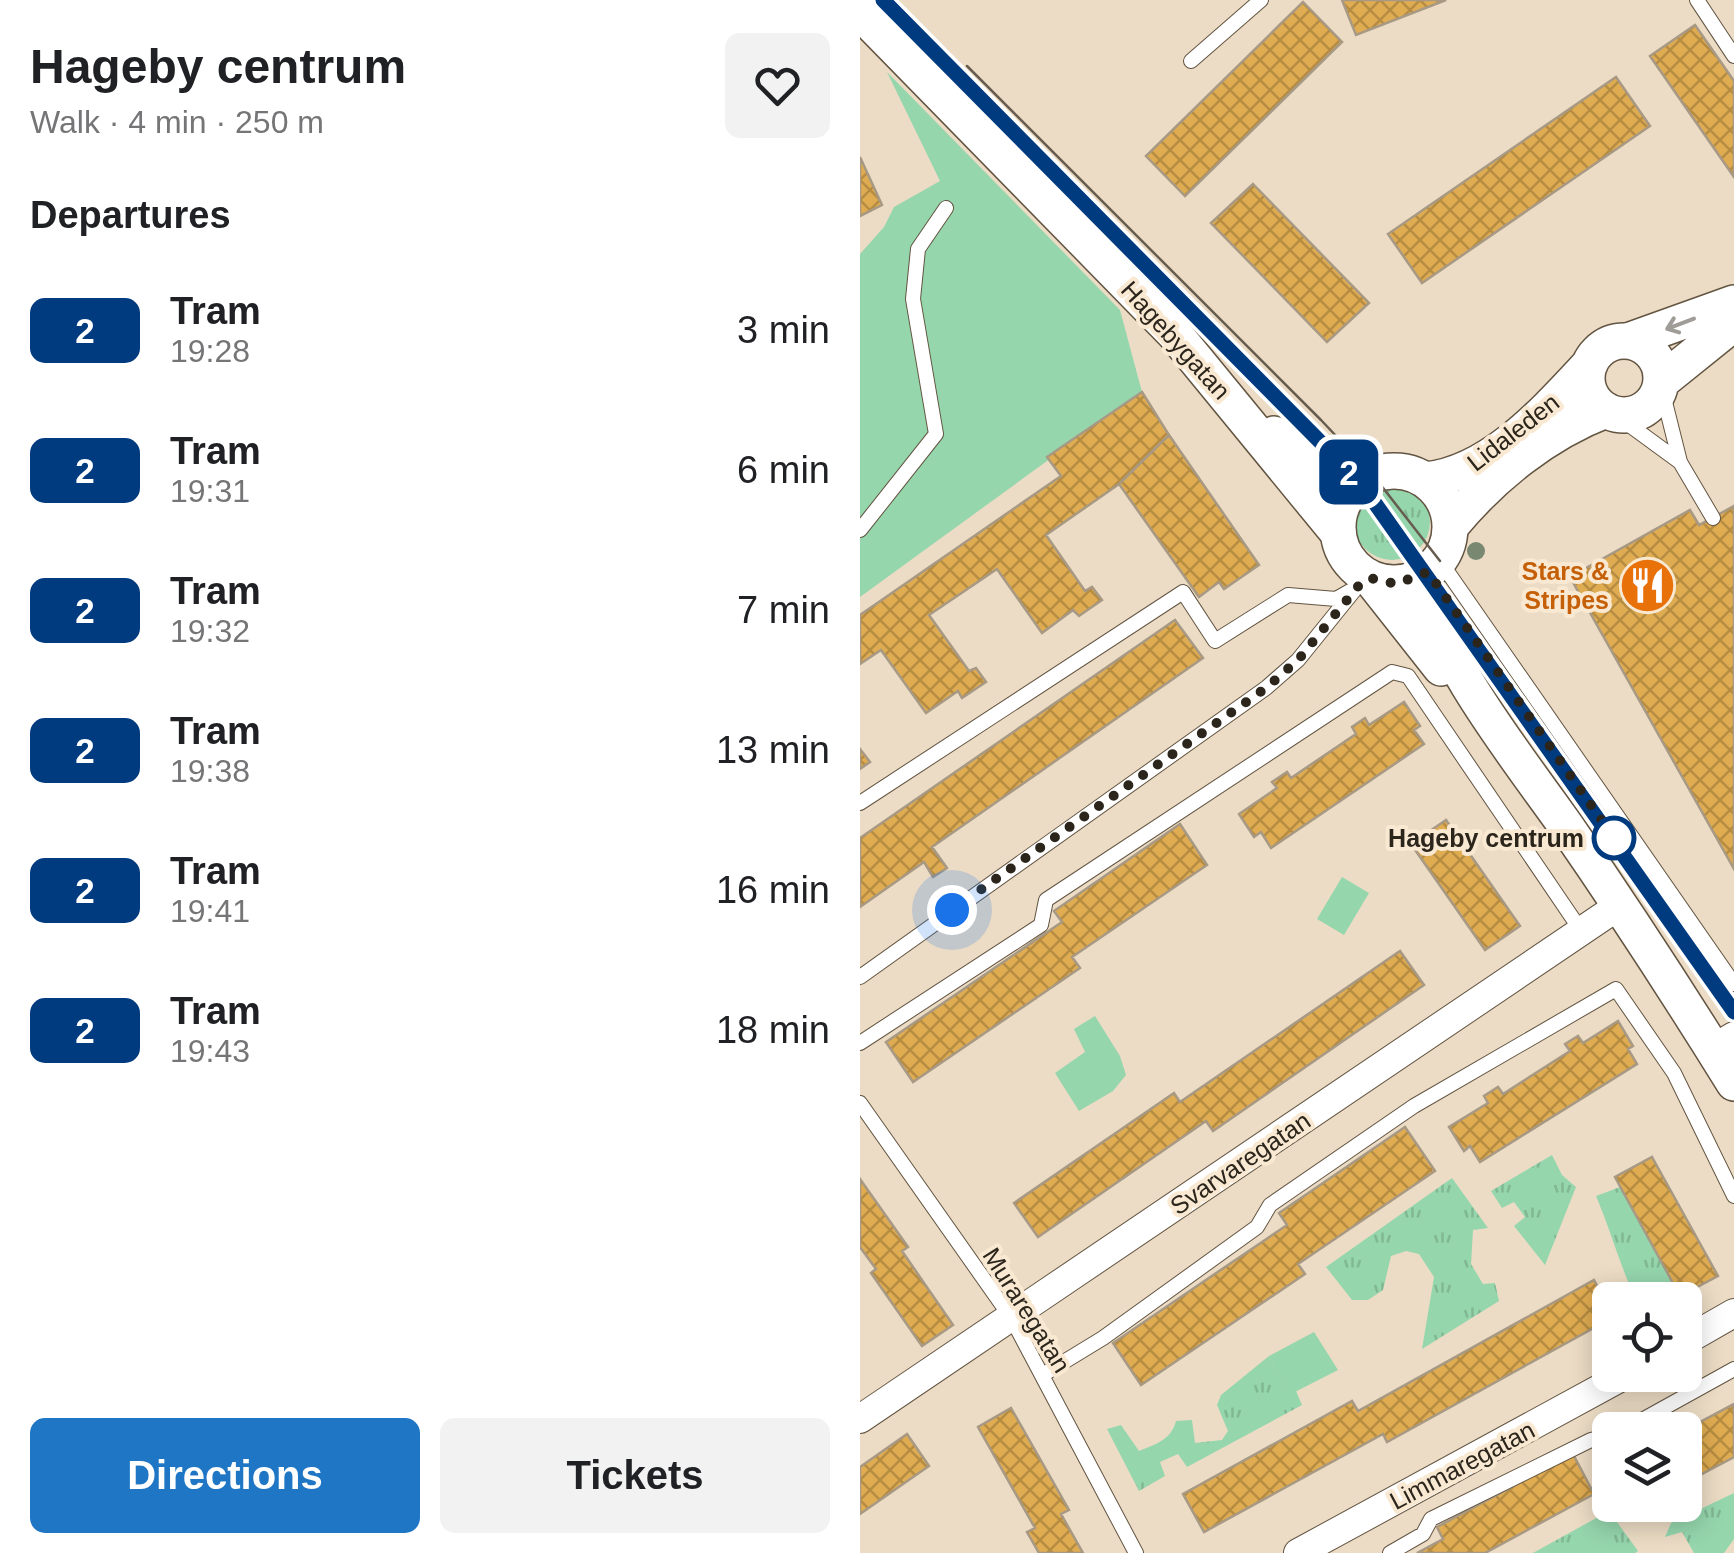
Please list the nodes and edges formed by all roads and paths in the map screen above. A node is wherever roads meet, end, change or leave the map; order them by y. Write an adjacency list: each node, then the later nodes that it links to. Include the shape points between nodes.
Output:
1 (1261, 0): 5 (lane)
2 (1696, 0): 4 (lane)
3 (860, 12): 12 (street, Hagebygatan, via 1174,332)
4 (1734, 56)
5 (1192, 61)
6 (946, 208): 19 (lane, via 918,249 913,299 936,434)
7 (1734, 303): 9 (street, one-way to 9)
8 (1734, 323): 11 (street)
9 (1628, 341): 10 (street, via 1606,345); 11 (street, via 1651,352)
10 (1590, 364): 13 (street, via 1589,389); 15 (street, Lidaleden, via 1554,403 1476,466)
11 (1661, 384): 13 (street, via 1644,409); 14 (lane)
12 (1240, 411): 16 (street, Hagebygatan, via 1314,462); 20 (street, Hagebygatan)
13 (1610, 411): 14 (lane); 18 (street, Lidaleden, via 1535,450)
14 (1680, 462): 17 (lane)
15 (1426, 480): 16 (street, via 1391,470); 18 (street, via 1447,506)
16 (1360, 482): 20 (street, via 1339,514)
17 (1713, 518)
18 (1451, 526): 21 (street)
19 (860, 530)
20 (1338, 534): 22 (street)
21 (1430, 570): 22 (street, via 1396,584); 23 (street, via 1435,624); 28 (lane); 29 (lane)
22 (1365, 579): 23 (street); 24 (lane, via 1336,599 1288,596 1215,641 1183,592); 27 (lane, via 1266,688)
23 (1496, 727): 25 (street)
24 (860, 802)
25 (1620, 905): 26 (street, Svarvaregatan); 31 (street)
26 (1582, 932): 30 (lane, via 1408,676 1392,672 1046,900 1041,925); 36 (street, Svarvaregatan)
27 (860, 977)
28 (1734, 984)
29 (1734, 1012)
30 (860, 1042)
31 (1723, 1042): 32 (street)
32 (1734, 1083)
33 (860, 1103): 36 (lane, Muraregatan)
34 (1734, 1196): 39 (lane, via 1674,1073 1616,990 1414,1106 1270,1205 1257,1226 1118,1327)
35 (1734, 1313): 37 (street)
36 (1012, 1319): 39 (lane, Muraregatan); 42 (street, Svarvaregatan)
37 (1702, 1331)
38 (1734, 1368): 41 (lane)
39 (1044, 1374): 44 (lane, Muraregatan)
40 (1594, 1392): 45 (street, Limmaregatan)
41 (1656, 1412)
42 (860, 1419)
43 (1592, 1440): 46 (lane, via 1431,1519 1424,1534)
44 (1136, 1553)
45 (1298, 1553)
46 (1390, 1553)

